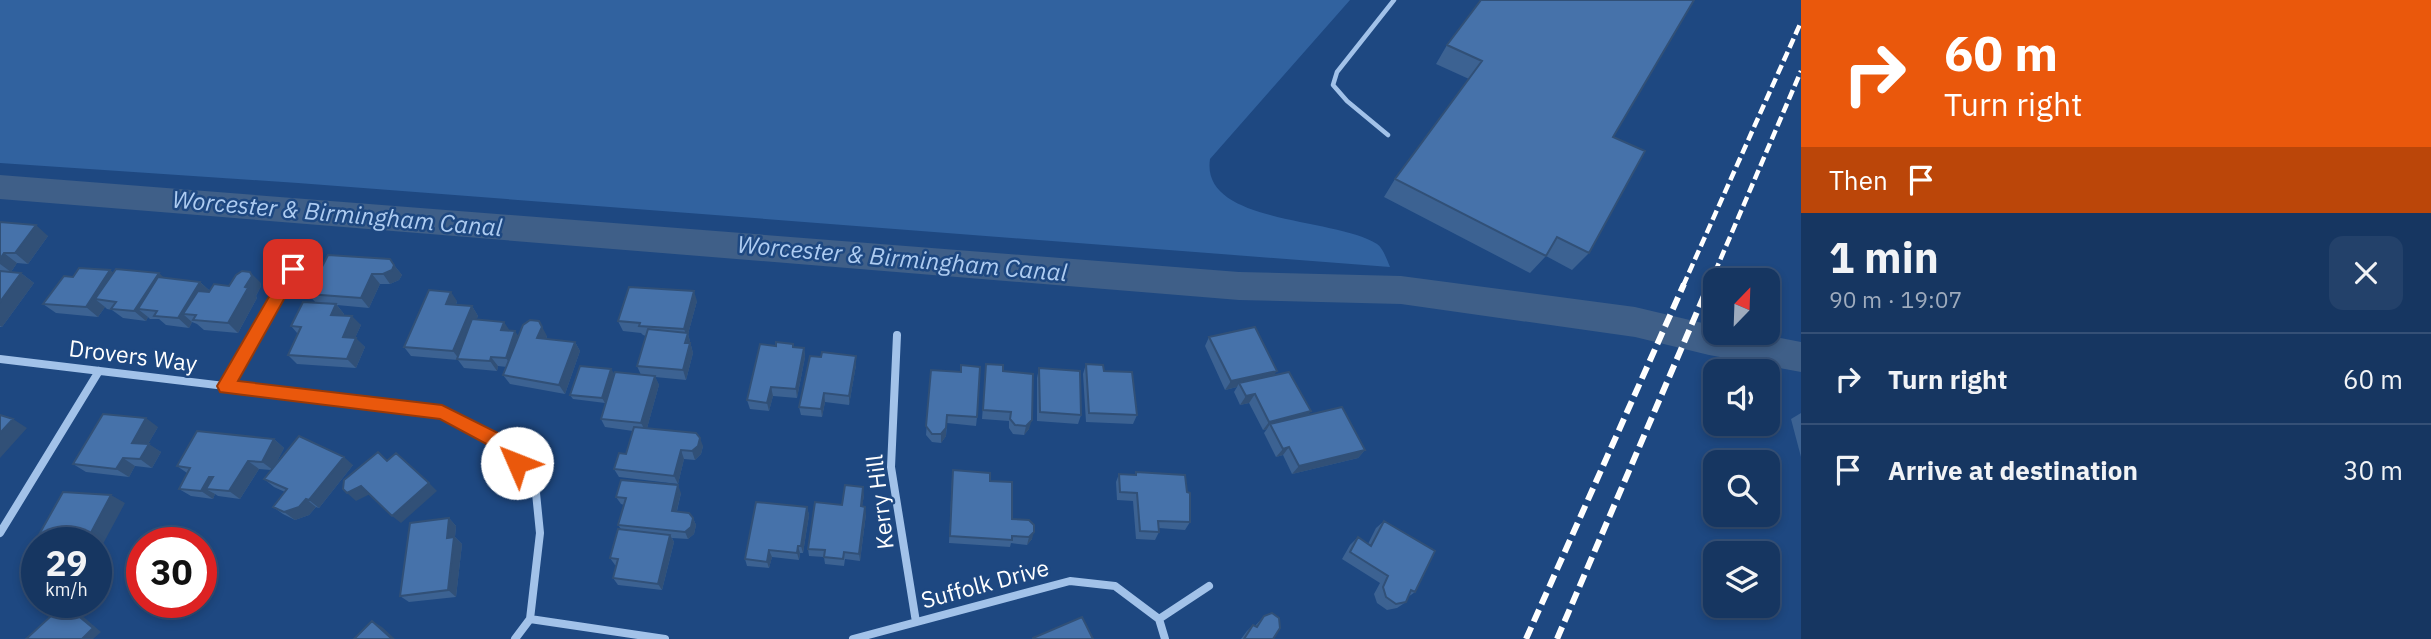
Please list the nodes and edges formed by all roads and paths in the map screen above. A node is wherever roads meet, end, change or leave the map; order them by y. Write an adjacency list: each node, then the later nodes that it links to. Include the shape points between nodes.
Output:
1 (1394, 0): 2 (lane, via 1337,72 1333,85)
2 (1388, 135)
3 (293, 269): 7 (lane)
4 (897, 335): 12 (street, Kerry Hill, via 891,467)
5 (0, 359): 6 (street, Drovers Way)
6 (99, 371): 7 (street, Drovers Way); 8 (street)
7 (225, 386): 10 (street, Drovers Way, via 442,412 500,443 535,483 540,533)
8 (0, 533)
9 (1209, 586): 11 (street)
10 (530, 619): 13 (street); 14 (street)
11 (1159, 619): 12 (street, Suffolk Drive, via 1115,586 1070,580); 16 (street)
12 (916, 622): 15 (street, Suffolk Drive)
13 (515, 639)
14 (665, 639)
15 (853, 639)
16 (1166, 639)

